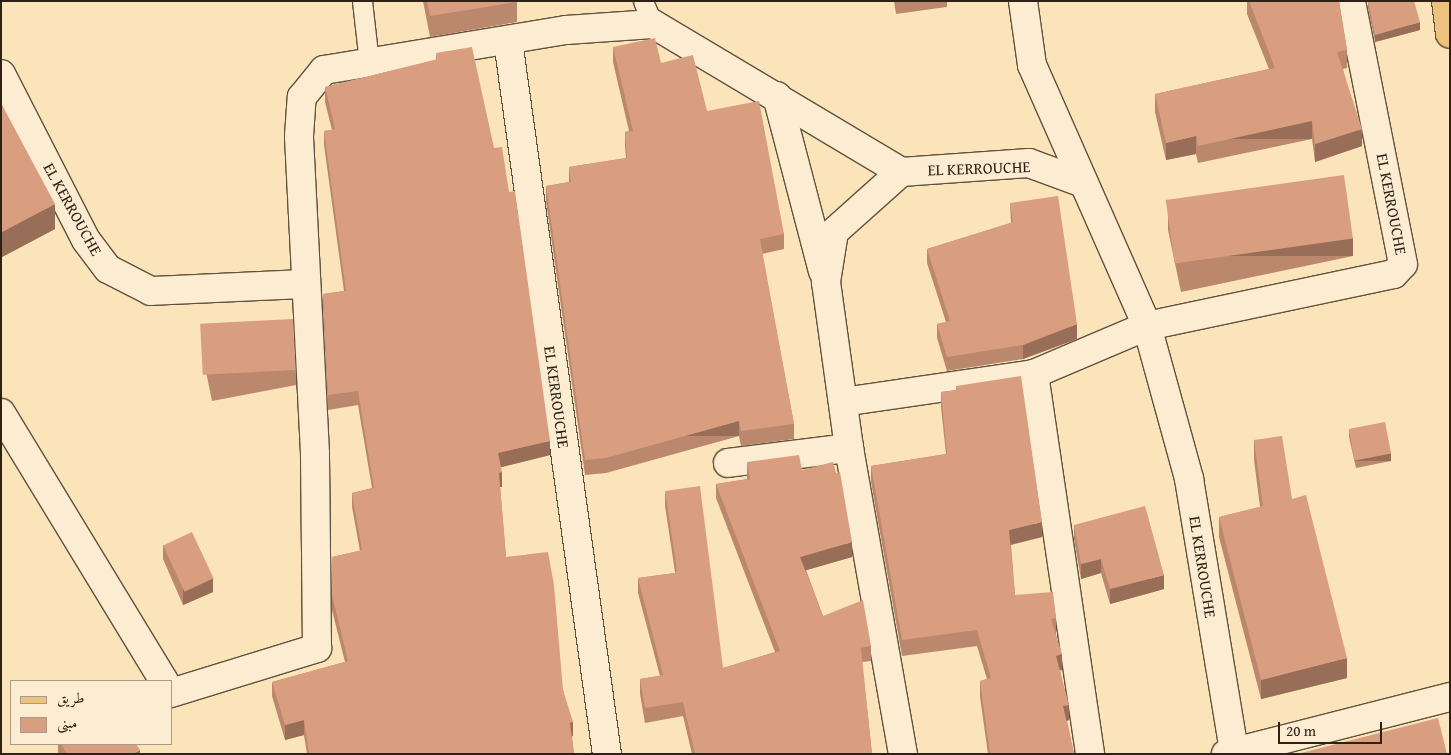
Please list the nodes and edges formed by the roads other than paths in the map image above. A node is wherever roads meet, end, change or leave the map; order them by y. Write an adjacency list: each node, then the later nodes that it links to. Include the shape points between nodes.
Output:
1 (362, 1): 8 (lane)
2 (1023, 1): 12 (street, EL KERROUCHE, via 1032,65)
3 (1351, 1): 15 (street, EL KERROUCHE, via 1403,264 1394,274)
4 (1446, 1): 6 (main road)
5 (648, 12): 7 (street); 10 (street)
6 (1450, 34)
7 (508, 41): 8 (street); 25 (street, EL KERROUCHE)
8 (370, 62): 14 (street, via 324,70 302,97 299,136)
9 (1, 74): 14 (street, EL KERROUCHE, via 86,240 108,269 151,291)
10 (777, 96): 11 (street); 13 (street)
11 (901, 172): 12 (street, EL KERROUCHE, via 1030,163); 13 (street, via 834,232)
12 (1083, 184): 15 (street, EL KERROUCHE)
13 (826, 282): 17 (street)
14 (306, 284): 22 (street, via 314,453 317,648)
15 (1147, 326): 16 (street); 24 (street, EL KERROUCHE, via 1189,479)
16 (1034, 374): 17 (street); 27 (street)
17 (843, 402): 19 (street)
18 (1, 413): 21 (street)
19 (849, 448): 20 (street); 26 (street)
20 (728, 463)
21 (163, 680)
22 (172, 693)
23 (1450, 697): 24 (street)
24 (1230, 753)
25 (607, 754)
26 (903, 754)
27 (1090, 754)

